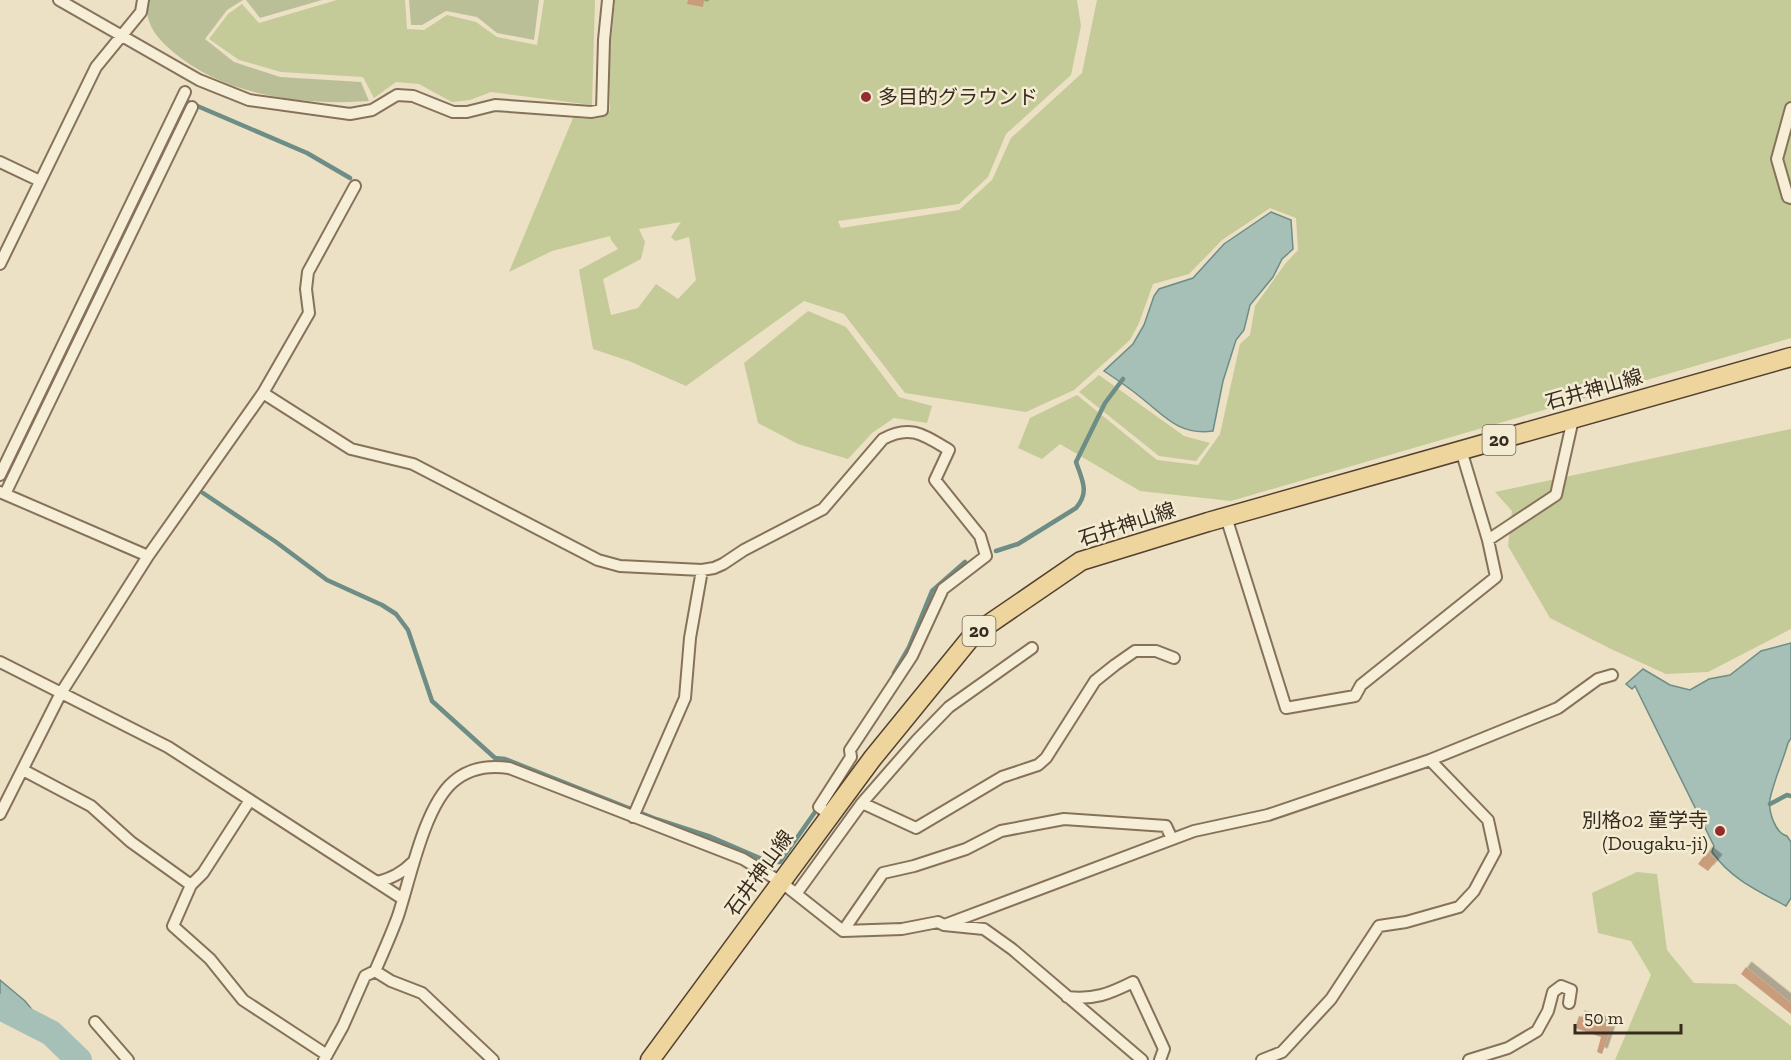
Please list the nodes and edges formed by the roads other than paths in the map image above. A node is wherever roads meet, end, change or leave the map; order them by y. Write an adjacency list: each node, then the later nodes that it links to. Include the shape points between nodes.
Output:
1 (143, 0): 4 (street, via 141,12)
2 (608, 0): 4 (street, via 602,110 591,112 495,105 453,112 413,96 397,95 372,110 350,114 249,100 200,80)
3 (62, 1): 4 (street)
4 (121, 35): 9 (street, via 96,67)
5 (185, 92): 14 (street)
6 (192, 107): 15 (street)
7 (1791, 108): 11 (street, via 1777,159)
8 (0, 162): 9 (street)
9 (40, 181): 12 (street)
10 (355, 186): 16 (street, via 308,272 309,313)
11 (1791, 198)
12 (0, 264)
13 (1791, 357): 17 (main road, 石井神山線 / 20)
14 (42, 387): 15 (street); 19 (street)
15 (54, 393): 20 (street)
16 (263, 393): 23 (street); 24 (street, via 351,449 413,464 598,560 620,566)
17 (1573, 419): 18 (main road, 石井神山線 / 20); 22 (street, via 1556,495)
18 (1461, 450): 21 (main road, 石井神山線 / 20); 22 (street)
19 (0, 475)
20 (2, 493): 23 (street)
21 (1226, 517): 22 (street, via 1286,708 1355,696 1361,685 1496,576); 36 (main road, 石井神山線 / 20, via 1081,561 973,635)
22 (1488, 540)
23 (148, 556): 29 (street)
24 (702, 570): 34 (street, via 685,698); 36 (street, via 723,564 823,509 883,439 896,432 908,430 949,450 935,480 980,536 986,556 943,589 912,656 850,750 851,756 819,807)
25 (1032, 648): 33 (street, via 949,706)
26 (1174, 658): 33 (street, via 1156,651 1135,651 1095,681 1038,765 1002,777 916,828)
27 (0, 662): 29 (street)
28 (1612, 675): 30 (street, via 1598,679 1558,708)
29 (61, 693): 31 (street); 32 (street, via 168,747)
30 (1430, 760): 37 (street, via 1268,815); 56 (street, via 1488,820 1495,852 1484,874 1459,907 1379,926 1331,999 1282,1052)
31 (23, 770): 35 (street); 41 (street, via 91,806 131,842)
32 (250, 800): 39 (street); 41 (street, via 203,873)
33 (862, 803): 42 (street)
34 (635, 812): 38 (street, via 509,768 478,768 453,782 439,801); 40 (street, via 743,858)
35 (0, 814)
36 (830, 815): 40 (main road, 石井神山線 / 20)
37 (1172, 839): 44 (street); 45 (street, via 1166,826 1064,819 1001,831 966,849 883,873)
38 (415, 859): 39 (street, via 392,878); 43 (street)
39 (377, 882): 43 (street)
40 (782, 882): 42 (street); 53 (main road, 石井神山線 / 20)
41 (191, 885): 50 (street, via 173,926 210,959 243,1000)
42 (796, 894): 45 (street)
43 (403, 899): 46 (street)
44 (944, 925): 45 (street, via 938,922 902,929); 47 (street, via 984,929)
45 (843, 932)
46 (375, 972): 50 (street, via 365,976); 52 (street, via 417,989)
47 (1067, 997): 54 (street); 55 (street, via 1085,999 1109,994 1133,982 1164,1049)
48 (1569, 1004): 57 (street, via 1571,990 1561,986 1553,992 1537,1031 1509,1048)
49 (95, 1022): 51 (street)
50 (326, 1058)
51 (128, 1060)
52 (493, 1060)
53 (650, 1060)
54 (1142, 1060)
55 (1160, 1060)
56 (1262, 1060)
57 (1469, 1060)

